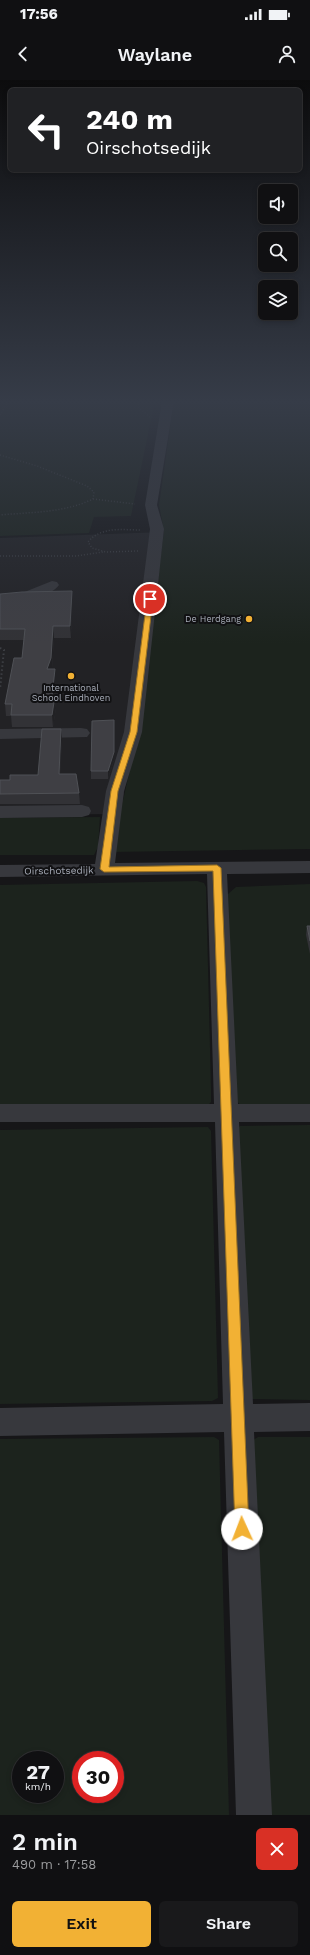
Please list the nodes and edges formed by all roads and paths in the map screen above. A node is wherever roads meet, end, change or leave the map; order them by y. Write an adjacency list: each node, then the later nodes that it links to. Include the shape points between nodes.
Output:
1 (77, 482): 3 (path, via 94,492)
2 (155, 482): 6 (street, via 151,505)
3 (92, 499): 4 (path); 5 (path, via 69,507)
4 (137, 504)
5 (0, 514)
6 (156, 536): 6 (path, via 147,550 106,552 92,548 88,542 92,536 107,531 146,530); 19 (street, via 133,732 114,791)
7 (104, 552): 8 (path, via 76,556)
8 (0, 556)
9 (52, 584): 10 (street, via 20,599)
10 (2, 596)
11 (0, 648): 12 (path, via 4,650)
12 (0, 689)
13 (81, 733): 14 (street)
14 (0, 734)
15 (82, 811): 16 (street)
16 (0, 812)
17 (310, 867): 18 (street, Oirschotsedijk)
18 (217, 868): 19 (street, Oirschotsedijk); 23 (street)
19 (104, 869): 20 (street, Oirschotsedijk)
20 (0, 871)
21 (0, 1113): 23 (street)
22 (310, 1113): 23 (street)
23 (227, 1114): 25 (street)
24 (310, 1417): 25 (street)
25 (237, 1418): 26 (street); 27 (street)
26 (0, 1422)
27 (254, 1815)

